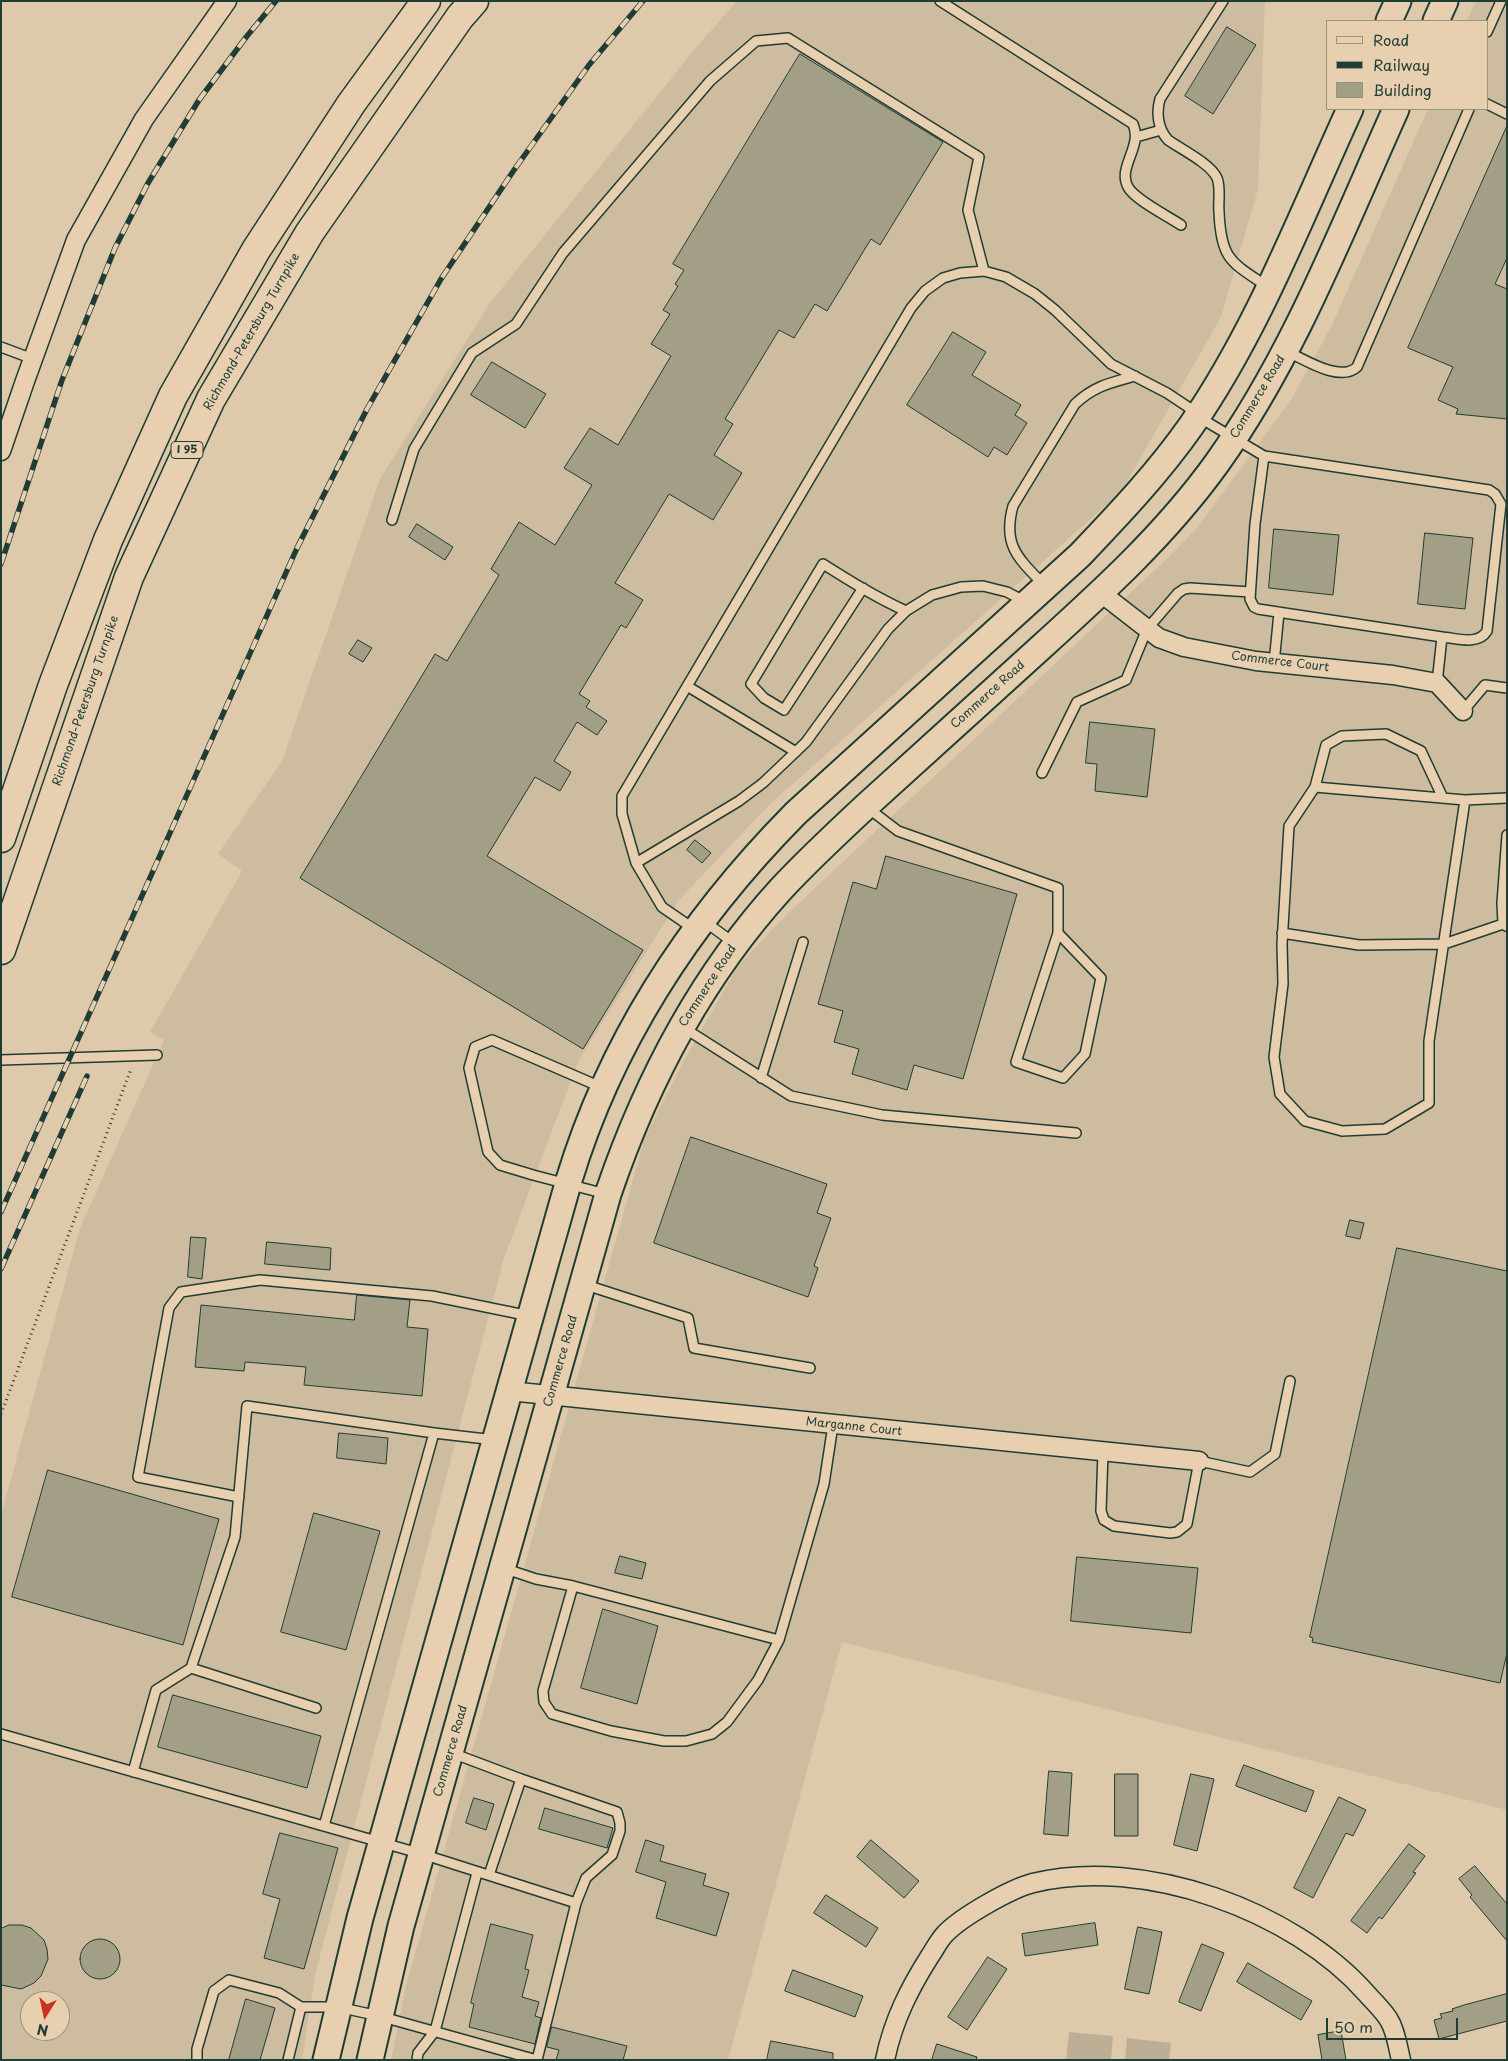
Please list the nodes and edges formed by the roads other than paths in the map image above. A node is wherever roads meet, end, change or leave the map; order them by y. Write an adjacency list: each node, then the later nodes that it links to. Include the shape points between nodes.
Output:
1 (227, 1): 24 (street, via 144,119 81,232)
2 (426, 1): 52 (highway, I 95, via 351,104 256,250 173,396 108,540)
3 (474, 1): 62 (highway, Richmond-Petersburg Turnpike / I 95, via 310,232 211,399 128,576)
4 (940, 1): 18 (lane, via 1133,124)
5 (1223, 1): 17 (lane, via 1160,99 1158,108)
6 (1398, 1): 9 (main road)
7 (1445, 1): 10 (main road)
8 (1501, 1): 11 (lane)
9 (1389, 20)
10 (1436, 20)
11 (1488, 30)
12 (1488, 104): 16 (lane)
13 (1350, 110): 21 (main road)
14 (1396, 110): 23 (main road, Commerce Road)
15 (1469, 110): 23 (lane, via 1357,367 1348,372 1332,372)
16 (1507, 114)
17 (1162, 130): 18 (lane); 21 (lane, via 1168,140 1212,170 1218,184 1223,248 1229,258)
18 (1136, 137): 19 (lane, via 1126,170 1128,188)
19 (1181, 225)
20 (984, 272): 25 (lane, via 1006,277 1035,294 1111,364); 30 (lane, via 968,210 979,158 788,38 756,41 710,81 563,253 516,324 472,353 414,449); 41 (lane, via 943,278 925,291 911,308)
21 (1268, 287): 26 (main road, via 1229,366)
22 (1, 347): 24 (lane)
23 (1285, 351): 27 (main road, Commerce Road)
24 (33, 359): 28 (street)
25 (1135, 376): 26 (lane, via 1188,407); 34 (lane, via 1101,385 1075,404 1013,506 1008,524 1010,539)
26 (1197, 416): 27 (lane); 34 (main road, via 1126,507)
27 (1234, 439): 29 (lane); 32 (main road, Commerce Road, via 1176,515)
28 (1, 452)
29 (1264, 456): 33 (lane); 38 (lane, via 1482,487 1495,494 1501,504 1487,631 1473,640)
30 (392, 520)
31 (863, 588): 31 (lane, via 823,564 751,684 764,698 784,710); 35 (lane, via 877,598)
32 (1101, 592): 37 (street, Commerce Court); 50 (main road, Commerce Road)
33 (1250, 592): 36 (lane, via 1250,599 1258,610); 37 (lane, via 1184,589)
34 (1037, 595): 35 (lane, via 984,586 961,587 932,595); 55 (main road, via 796,813)
35 (906, 610): 44 (lane, via 888,629)
36 (1279, 612): 38 (lane); 39 (lane)
37 (1147, 629): 39 (street, Commerce Court, via 1159,638 1184,647); 45 (lane, via 1126,680 1077,702)
38 (1442, 636): 40 (lane)
39 (1274, 663): 40 (street, Commerce Court, via 1393,675)
40 (1437, 683): 43 (street)
41 (687, 686): 44 (lane); 53 (lane, via 622,796 622,814)
42 (1507, 688): 43 (lane, via 1485,686)
43 (1464, 712)
44 (796, 752): 53 (lane, via 739,801)
45 (1042, 773)
46 (1315, 787): 47 (lane); 47 (lane, via 1326,745 1342,736 1386,734 1421,751); 58 (lane, via 1289,826)
47 (1443, 798): 49 (lane)
48 (1507, 798): 49 (lane)
49 (1465, 800): 60 (lane)
50 (866, 806): 57 (lane, via 898,831 1058,888); 61 (main road, Commerce Road, via 781,889)
51 (1507, 836): 54 (lane)
52 (1, 838)
53 (636, 863): 55 (lane, via 662,907)
54 (1505, 870): 56 (lane, via 1502,903)
55 (690, 922): 61 (lane); 67 (main road)
56 (1505, 925): 60 (lane)
57 (1058, 933): 57 (lane, via 1016,1062 1063,1078 1085,1054 1101,978)
58 (1282, 933): 60 (lane, via 1359,945); 60 (lane, via 1284,984 1274,1058 1280,1094 1305,1121 1342,1131 1386,1130 1429,1103 1429,1041)
59 (803, 942): 66 (lane)
60 (1444, 944)
61 (736, 945): 63 (main road, Commerce Road, via 704,989)
62 (1, 950)
63 (682, 1027): 66 (lane); 70 (main road, Commerce Road, via 644,1101)
64 (157, 1055): 65 (lane)
65 (1, 1060)
66 (762, 1078): 68 (lane, via 791,1096 882,1115)
67 (604, 1088): 69 (main road); 69 (lane, via 492,1040 476,1047 469,1068 488,1152 500,1165)
68 (1076, 1133)
69 (568, 1184): 70 (lane); 72 (main road)
70 (608, 1194): 71 (main road, Commerce Road)
71 (583, 1284): 73 (lane, via 688,1318 694,1348); 76 (main road, Commerce Road)
72 (530, 1316): 75 (main road); 82 (lane, via 432,1296 260,1280 180,1292 169,1308 138,1476)
73 (810, 1368)
74 (1290, 1381): 81 (lane, via 1275,1454 1250,1472)
75 (509, 1391): 76 (street, Marganne Court); 79 (main road)
76 (551, 1396): 77 (street, Marganne Court); 83 (main road, Commerce Road)
77 (833, 1425): 80 (street, Marganne Court); 85 (lane, via 824,1484)
78 (434, 1433): 79 (lane); 82 (lane, via 247,1406); 92 (lane)
79 (495, 1440): 93 (main road)
80 (1103, 1452): 81 (street, Marganne Court); 81 (lane, via 1104,1520 1114,1526 1170,1533 1187,1524)
81 (1199, 1461)
82 (239, 1497): 86 (lane, via 235,1537)
83 (503, 1568): 84 (lane); 89 (main road, Commerce Road)
84 (573, 1586): 85 (lane); 85 (lane, via 543,1691 544,1702 552,1714 611,1731 664,1742 686,1741 712,1734 727,1722 758,1680)
85 (779, 1640)
86 (191, 1668): 87 (lane); 90 (lane, via 156,1690)
87 (316, 1708)
88 (1, 1734): 90 (lane)
89 (450, 1752): 91 (lane); 94 (main road, Commerce Road)
90 (133, 1772): 92 (lane)
91 (521, 1779): 96 (lane); 97 (lane, via 617,1812 620,1831 612,1855 586,1878)
92 (324, 1826): 93 (lane)
93 (381, 1842): 94 (lane); 99 (main road)
94 (422, 1854): 95 (lane); 100 (main road, Commerce Road)
95 (477, 1873): 96 (lane); 101 (lane)
96 (489, 1875): 97 (lane)
97 (576, 1904): 101 (lane, via 537,2060)
98 (301, 2007): 99 (lane); 102 (lane, via 279,1993 228,1980 214,1991 197,2049); 103 (lane)
99 (338, 2007): 100 (lane); 104 (main road)
100 (379, 2016): 101 (lane); 105 (main road, Commerce Road)
101 (435, 2032): 106 (lane, via 418,2053)
102 (197, 2060)
103 (288, 2060)
104 (326, 2060)
105 (370, 2060)
106 (417, 2060)
107 (886, 2060): 108 (street, via 891,2034 914,1981 944,1934 983,1905 1031,1884 1084,1875 1135,1879 1185,1888 1248,1911 1303,1940 1352,1978 1390,2020)
108 (1401, 2060)

